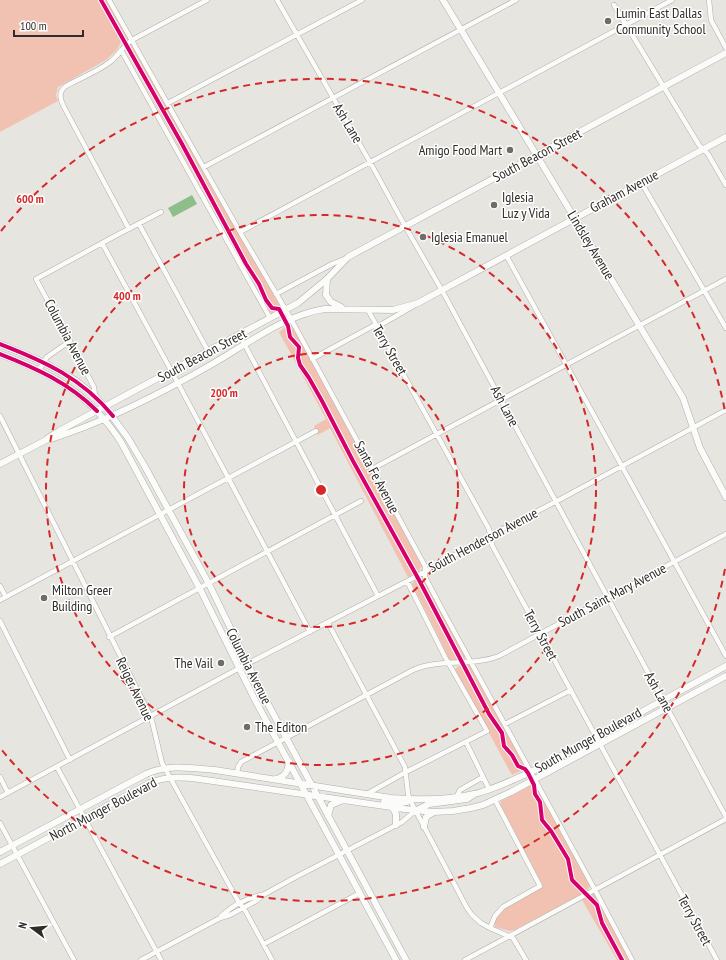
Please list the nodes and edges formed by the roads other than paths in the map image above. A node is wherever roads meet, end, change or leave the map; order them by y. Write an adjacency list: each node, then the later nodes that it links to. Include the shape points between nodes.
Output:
1 (109, 0): 13 (street, Santa Fe Avenue)
2 (207, 0): 13 (street)
3 (277, 0): 12 (street, Ash Lane)
4 (362, 0): 12 (street)
5 (443, 0): 11 (main road, Lindsley Avenue)
6 (516, 0): 11 (street)
7 (672, 0): 10 (street)
8 (708, 0): 14 (street, via 711,20)
9 (614, 5): 10 (street)
10 (627, 24): 17 (street); 18 (street)
11 (461, 29): 18 (main road, Lindsley Avenue); 19 (street)
12 (297, 35): 19 (street, Ash Lane); 20 (street)
13 (132, 40): 15 (street); 20 (street, Santa Fe Avenue)
14 (726, 48)
15 (121, 50): 32 (street, via 108,63 63,88 60,94); 46 (street)
16 (726, 53): 17 (main road, South Beacon Street)
17 (664, 88): 22 (street); 23 (main road, South Beacon Street)
18 (499, 92): 23 (main road, Lindsley Avenue); 24 (street)
19 (333, 99): 24 (street, Ash Lane); 25 (street)
20 (168, 104): 25 (street, Santa Fe Avenue)
21 (726, 137): 22 (main road, Graham Avenue)
22 (703, 149): 26 (main road, Graham Avenue); 27 (street)
23 (537, 155): 29 (main road, Lindsley Avenue); 31 (main road, South Beacon Street)
24 (370, 162): 31 (street, Ash Lane); 33 (street)
25 (204, 167): 33 (street, Santa Fe Avenue)
26 (641, 182): 29 (main road, Graham Avenue); 40 (street)
27 (726, 185)
28 (161, 212): 30 (street)
29 (575, 218): 35 (main road, Graham Avenue); 48 (main road, Lindsley Avenue)
30 (139, 224): 32 (street); 55 (street)
31 (405, 226): 36 (main road, South Beacon Street); 39 (street, Ash Lane)
32 (129, 229): 34 (street)
33 (240, 232): 41 (street, Santa Fe Avenue)
34 (102, 243): 52 (street, Columbia Avenue, via 36,279); 61 (street)
35 (506, 255): 39 (main road, Graham Avenue); 59 (street)
36 (348, 257): 37 (main road, South Beacon Street); 41 (street, South Beacon Street)
37 (327, 279): 43 (main road, via 328,299); 44 (main road, South Beacon Street)
38 (726, 279): 40 (street)
39 (442, 290): 42 (main road, Graham Avenue); 64 (street, Ash Lane)
40 (704, 291): 48 (street); 50 (street)
41 (276, 294): 44 (street, Santa Fe Avenue)
42 (418, 303): 45 (main road, Graham Avenue, via 393,310); 49 (street, Graham Avenue)
43 (343, 308): 45 (main road, Graham Avenue); 47 (main road, Graham Avenue, via 314,310)
44 (286, 310): 46 (main road, South Beacon Street); 47 (street, Santa Fe Avenue)
45 (368, 310): 49 (street, Terry Street)
46 (270, 318): 51 (main road, South Beacon Street)
47 (291, 318): 54 (main road, South Beacon Street); 57 (street, Santa Fe Avenue)
48 (639, 326): 59 (street); 71 (main road, Lindsley Avenue, via 683,398)
49 (377, 327): 57 (street, Graham Avenue, via 373,326); 73 (street, Terry Street)
50 (726, 328)
51 (239, 334): 54 (street); 55 (main road, South Beacon Street)
52 (70, 341): 58 (street); 63 (street, Columbia Avenue, via 94,388)
53 (0, 344): 58 (main road, Columbia Avenue)
54 (245, 345): 62 (main road, South Beacon Street); 75 (street)
55 (208, 351): 61 (main road, South Beacon Street)
56 (0, 354): 60 (main road, Columbia Avenue)
57 (312, 359): 79 (street, Santa Fe Avenue)
58 (44, 362): 60 (street); 63 (main road, Columbia Avenue)
59 (567, 364): 64 (street); 78 (street)
60 (39, 370): 67 (main road, Columbia Avenue, via 72,389)
61 (171, 371): 62 (street); 65 (main road, South Beacon Street)
62 (178, 383): 69 (main road, South Beacon Street); 80 (street)
63 (95, 396): 65 (main road, Columbia Avenue)
64 (502, 400): 73 (street); 83 (street, Ash Lane)
65 (105, 407): 67 (main road, South Beacon Street); 69 (main road, Columbia Avenue)
66 (726, 410): 71 (street, South Henderson Avenue)
67 (98, 411): 70 (main road, Columbia Avenue); 74 (main road, South Beacon Street)
68 (0, 416): 76 (street, Reiger Avenue)
69 (113, 416): 70 (main road, South Beacon Street); 84 (main road, Columbia Avenue)
70 (105, 419): 74 (main road, South Beacon Street); 85 (main road, Columbia Avenue, via 121,442)
71 (693, 427): 78 (street, South Henderson Avenue); 81 (main road, Lindsley Avenue, via 700,448)
72 (316, 431): 75 (street)
73 (437, 435): 79 (street); 88 (street, Terry Street)
74 (46, 440): 76 (main road)
75 (295, 441): 80 (street); 86 (street)
76 (19, 454): 77 (main road); 90 (street, Reiger Avenue)
77 (0, 464)
78 (622, 466): 83 (street, South Henderson Avenue); 91 (street)
79 (372, 469): 92 (street, Santa Fe Avenue, via 425,566)
80 (227, 478): 84 (street); 89 (street)
81 (726, 497)
82 (362, 501): 86 (street)
83 (556, 501): 88 (street, South Henderson Avenue); 99 (street, Ash Lane)
84 (168, 509): 85 (street); 94 (main road, Columbia Avenue)
85 (160, 514): 90 (street); 96 (main road, Columbia Avenue)
86 (335, 515): 89 (street); 97 (street)
87 (726, 534): 91 (street, South Saint Mary Avenue)
88 (491, 535): 92 (street, South Henderson Avenue); 104 (street, Terry Street, via 492,545)
89 (267, 551): 94 (street); 103 (street)
90 (72, 561): 98 (street); 105 (street, Reiger Avenue)
91 (675, 562): 99 (street, South Saint Mary Avenue); 106 (street)
92 (425, 572): 93 (street, South Henderson Avenue); 107 (street, Santa Fe Avenue, via 432,591)
93 (407, 582): 97 (street, South Henderson Avenue); 108 (street)
94 (209, 584): 96 (street); 109 (main road, Columbia Avenue)
95 (0, 586): 98 (street)
96 (200, 589): 105 (street); 111 (main road, Columbia Avenue)
97 (378, 596): 102 (street, South Henderson Avenue)
98 (6, 597): 100 (street)
99 (608, 598): 104 (street, South Saint Mary Avenue); 115 (street, Ash Lane)
100 (0, 600)
101 (0, 622): 124 (street)
102 (328, 623): 103 (street, South Henderson Avenue); 114 (street)
103 (310, 632): 109 (street, South Henderson Avenue)
104 (540, 634): 107 (street, South Saint Mary Avenue, via 490,660); 113 (street, Terry Street)
105 (109, 637): 117 (street, Reiger Avenue)
106 (726, 656)
107 (472, 662): 108 (street, South Saint Mary Avenue); 118 (street, Santa Fe Avenue)
108 (449, 663): 114 (street, South Saint Mary Avenue, via 422,666); 122 (street, via 487,731)
109 (248, 664): 111 (street, South Henderson Avenue); 120 (main road, Columbia Avenue)
110 (726, 666): 115 (main road, South Munger Boulevard)
111 (239, 669): 117 (street, South Henderson Avenue); 121 (main road, Columbia Avenue)
112 (726, 676): 116 (main road, South Munger Boulevard)
113 (571, 690): 118 (street); 119 (street, Terry Street)
114 (367, 694): 120 (street, South Saint Mary Avenue); 128 (street)
115 (663, 700): 116 (street, Ash Lane); 119 (main road, South Munger Boulevard)
116 (667, 707): 123 (main road, South Munger Boulevard); 155 (street, Ash Lane)
117 (151, 717): 124 (street, South Henderson Avenue); 127 (street, Reiger Avenue)
118 (506, 724): 129 (street, Santa Fe Avenue)
119 (596, 736): 123 (street, Terry Street); 129 (main road, South Munger Boulevard)
120 (287, 739): 121 (street, South Saint Mary Avenue); 137 (main road, Columbia Avenue)
121 (279, 742): 125 (main road, Columbia Avenue); 130 (street, South Saint Mary Avenue, via 241,762)
122 (466, 742): 128 (street); 133 (street)
123 (600, 744): 134 (main road, South Munger Boulevard); 165 (street, Terry Street)
124 (70, 760): 126 (street, South Henderson Avenue)
125 (289, 761): 135 (main road, via 285,774); 136 (main road, Columbia Avenue)
126 (57, 767): 139 (street, South Henderson Avenue); 151 (street)
127 (165, 768): 130 (main road, North Munger Boulevard, via 186,767); 132 (street, Reiger Avenue); 151 (main road, North Munger Boulevard, via 146,774)
128 (406, 772): 141 (street); 147 (street)
129 (531, 772): 134 (street, Santa Fe Avenue); 138 (main road, South Munger Boulevard)
130 (237, 774): 135 (main road, North Munger Boulevard)
131 (0, 777): 139 (street)
132 (171, 777): 140 (main road, North Munger Boulevard); 156 (main road, North Munger Boulevard, via 150,783); 169 (street, Reiger Avenue)
133 (483, 777): 138 (street); 144 (street, via 460,790)
134 (535, 778): 148 (main road, South Munger Boulevard); 167 (street, Santa Fe Avenue)
135 (274, 780): 136 (main road, North Munger Boulevard)
136 (301, 784): 137 (main road, South Munger Boulevard); 140 (main road, Columbia Avenue)
137 (312, 786): 141 (main road, South Munger Boulevard); 143 (main road, Columbia Avenue)
138 (490, 789): 142 (main road, South Munger Boulevard)
139 (8, 793): 145 (street, South Henderson Avenue)
140 (307, 794): 143 (main road, South Munger Boulevard); 164 (main road, Columbia Avenue)
141 (366, 794): 147 (main road, South Munger Boulevard)
142 (474, 794): 144 (main road, South Munger Boulevard); 152 (main road, via 467,799 429,804)
143 (317, 796): 146 (main road, South Munger Boulevard); 154 (main road, Columbia Avenue)
144 (457, 796): 147 (main road, South Munger Boulevard)
145 (0, 798)
146 (345, 800): 149 (main road, South Munger Boulevard); 154 (main road, via 331,805)
147 (410, 800): 149 (main road); 152 (street)
148 (495, 800): 153 (main road, South Munger Boulevard, via 471,808); 171 (street, via 540,886 503,907 495,916)
149 (375, 804): 150 (main road, South Munger Boulevard)
150 (392, 807): 152 (main road, South Munger Boulevard); 158 (main road, via 396,814)
151 (80, 810): 156 (street); 160 (main road, North Munger Boulevard)
152 (415, 811): 153 (main road, South Munger Boulevard); 158 (street); 159 (street)
153 (434, 812): 159 (main road, via 426,817)
154 (328, 816): 161 (main road, Columbia Avenue)
155 (726, 818): 165 (street)
156 (85, 819): 163 (main road, North Munger Boulevard); 175 (street)
157 (0, 822): 160 (street)
158 (396, 825): 161 (street)
159 (424, 827): 171 (street, via 467,908 476,919)
160 (12, 846): 162 (main road, North Munger Boulevard); 163 (street)
161 (347, 850): 164 (street); 170 (main road, Columbia Avenue)
162 (0, 852)
163 (17, 854): 166 (main road, North Munger Boulevard); 176 (street)
164 (339, 854): 168 (main road, Columbia Avenue); 169 (street, via 263,895 253,897)
165 (660, 855): 167 (street); 185 (street, Terry Street)
166 (0, 864)
167 (595, 890): 173 (street); 184 (street, Santa Fe Avenue)
168 (360, 893): 172 (main road, Columbia Avenue); 174 (street)
169 (242, 906): 174 (street, Reiger Avenue); 175 (street, via 228,910 220,918)
170 (389, 928): 172 (main road); 181 (main road, Columbia Avenue)
171 (490, 928): 173 (street)
172 (381, 932): 180 (main road, Columbia Avenue)
173 (509, 936): 182 (street); 183 (street, via 515,940)
174 (264, 944): 179 (street, Reiger Avenue)
175 (156, 952): 177 (street); 178 (street)
176 (74, 960)
177 (141, 960)
178 (161, 960)
179 (272, 960)
180 (396, 960)
181 (406, 960)
182 (465, 960)
183 (526, 960)
184 (632, 960)
185 (717, 960)

